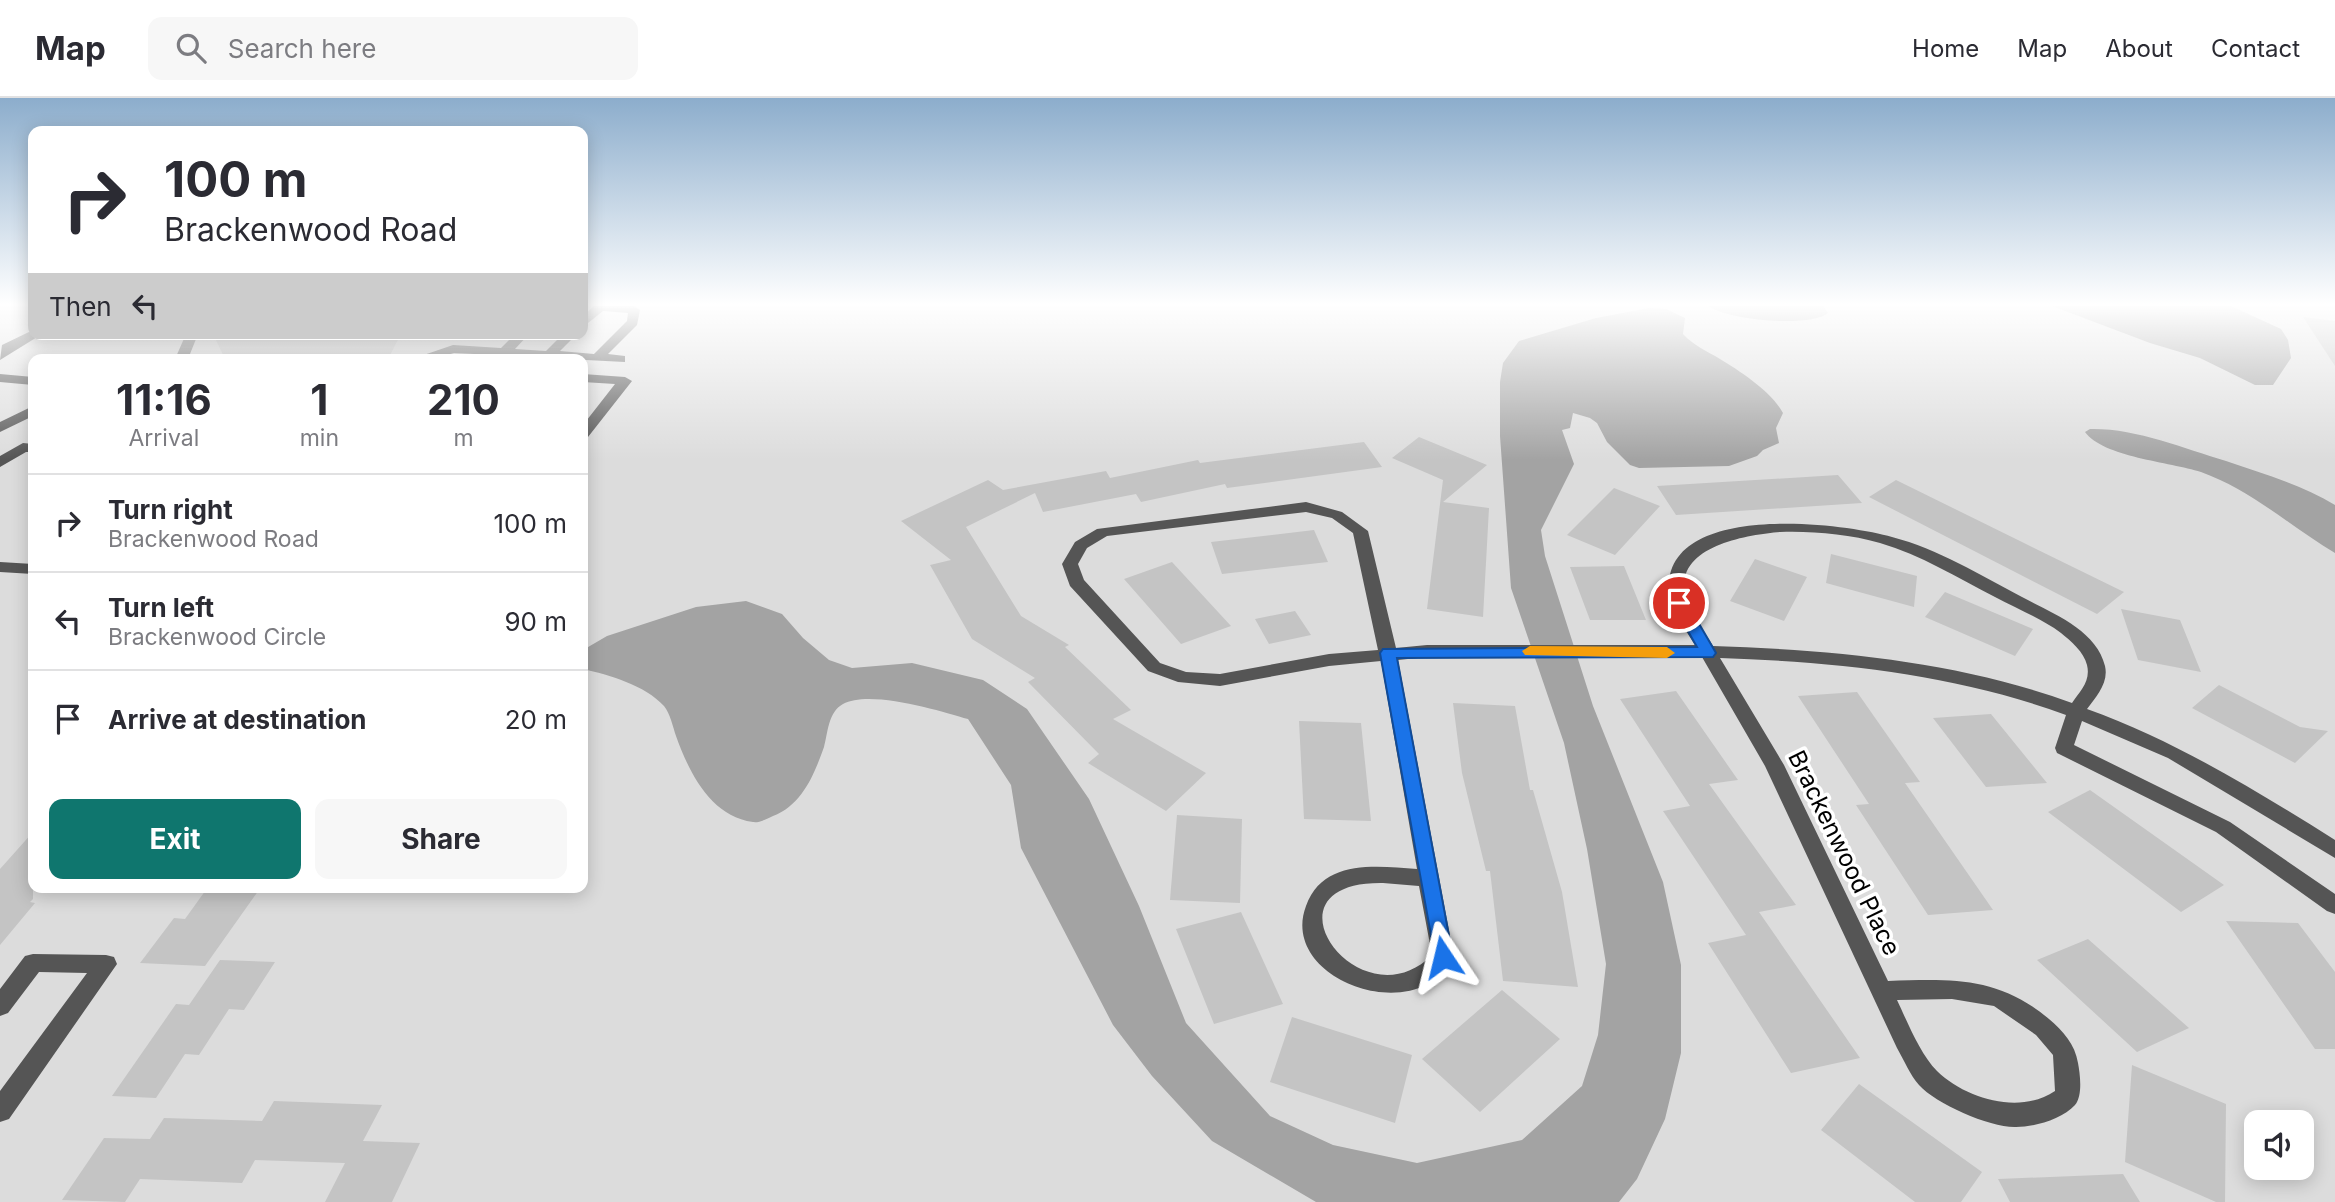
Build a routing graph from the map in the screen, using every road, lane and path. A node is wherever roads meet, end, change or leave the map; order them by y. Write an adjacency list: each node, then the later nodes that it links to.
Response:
1 (588, 358): 2 (street)
2 (597, 358): 3 (street)
3 (620, 359)
4 (0, 378): 6 (street)
5 (588, 378): 11 (street)
6 (28, 381)
7 (0, 415): 8 (street)
8 (28, 415)
9 (28, 415): 10 (street)
10 (0, 428)
11 (588, 428)
12 (28, 448): 13 (street)
13 (0, 463)
14 (0, 566): 15 (street)
15 (28, 569)
16 (1388, 653): 16 (street); 17 (street); 20 (street)
17 (1708, 653): 18 (street); 18 (street, Brackenwood Place); 22 (street, Brackenwood Place)
18 (2077, 711): 19 (street); 21 (street)
19 (2335, 850)
20 (1429, 878): 20 (street)
21 (2335, 905)
22 (1881, 991): 22 (street, Brackenwood Place)
23 (0, 1006): 24 (street)
24 (0, 1111)

